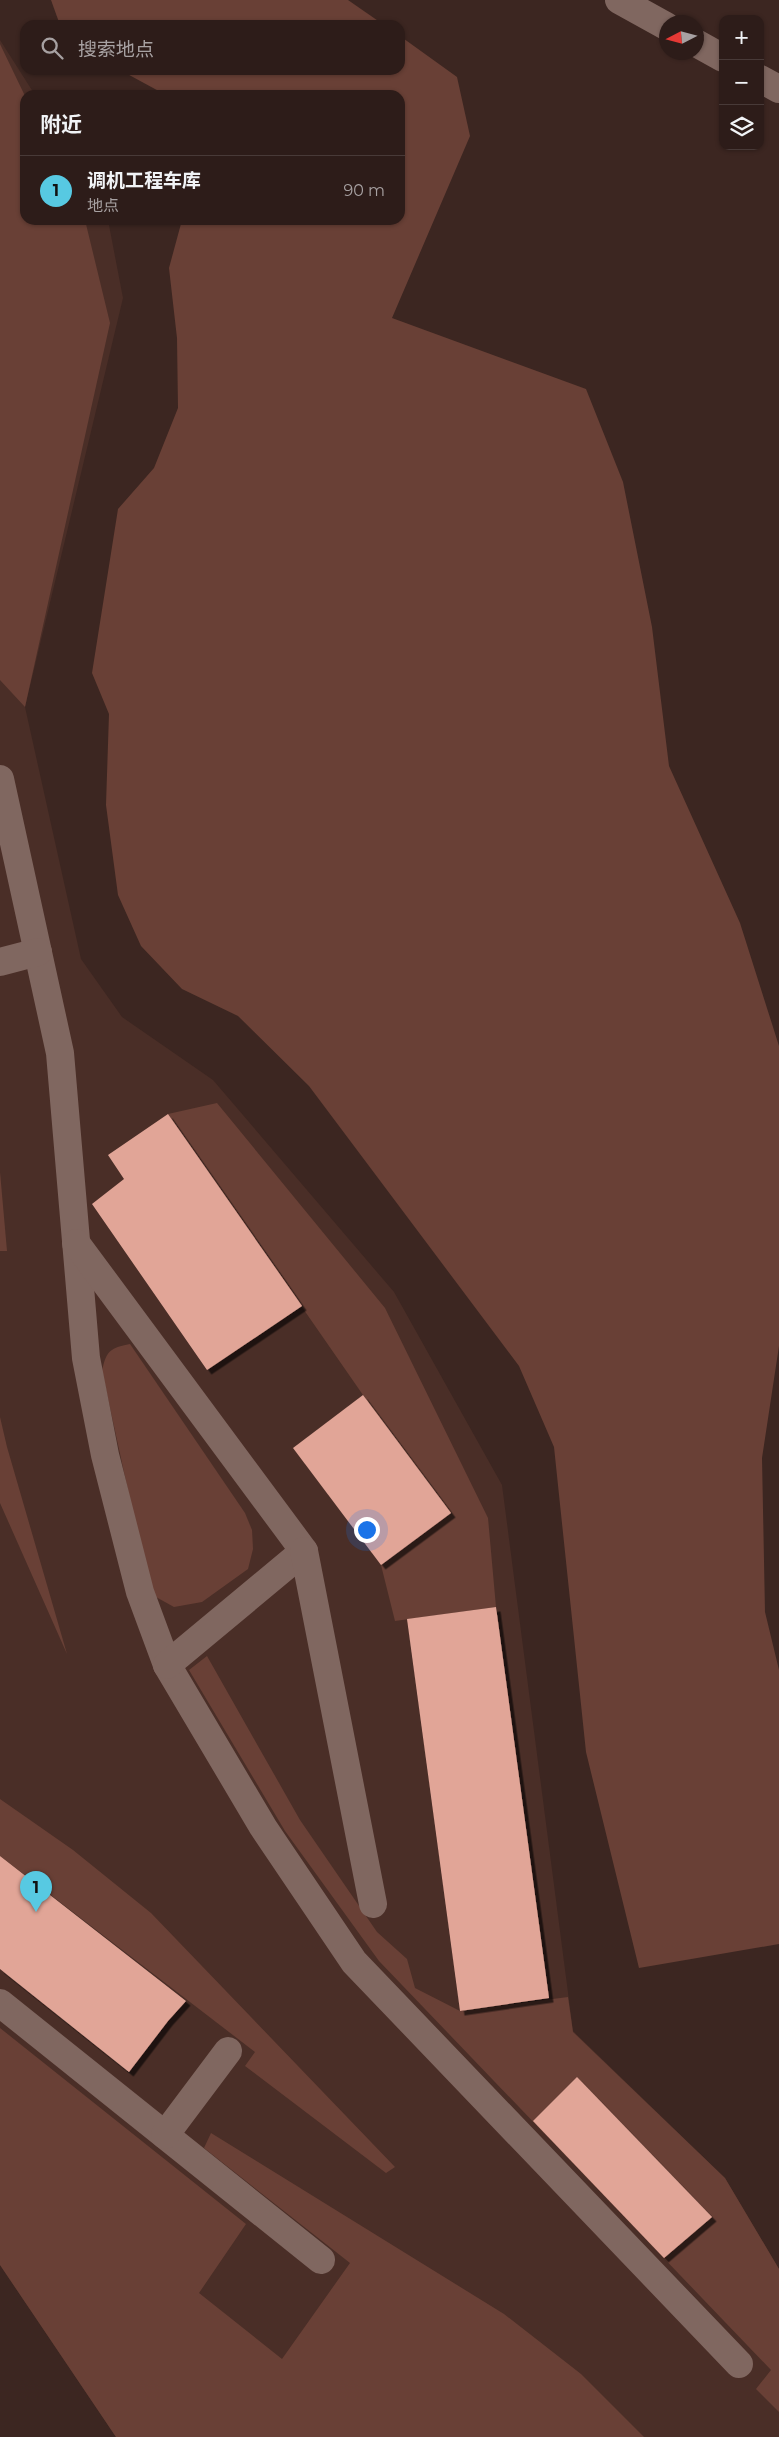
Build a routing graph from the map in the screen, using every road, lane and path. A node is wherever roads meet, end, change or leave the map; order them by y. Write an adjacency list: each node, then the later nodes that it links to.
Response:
1 (619, 0): 2 (street)
2 (659, 22)
3 (704, 47): 4 (street)
4 (719, 56)
5 (764, 81): 6 (street)
6 (779, 89)
7 (0, 779): 8 (street)
8 (38, 952): 9 (street); 10 (street)
9 (0, 962)
10 (76, 1243): 11 (street); 12 (street)
11 (304, 1551): 12 (street); 13 (street)
12 (167, 1665): 18 (street)
13 (373, 1904)
14 (0, 2004): 16 (street)
15 (228, 2051): 16 (street)
16 (165, 2135): 17 (street)
17 (322, 2260)
18 (739, 2364)

